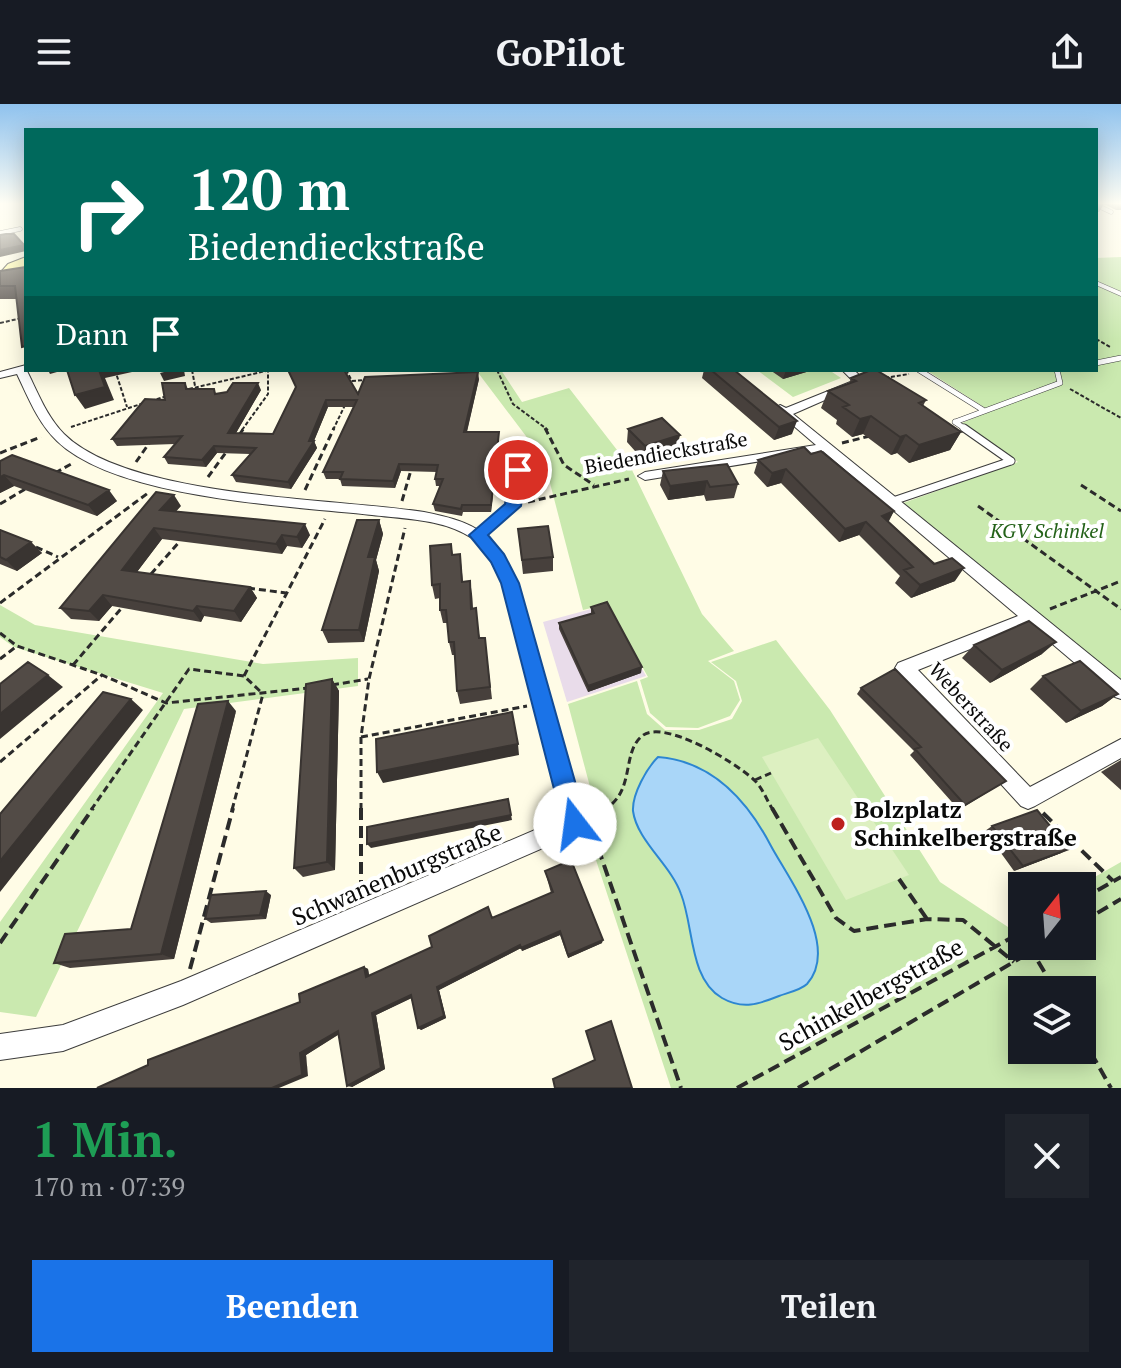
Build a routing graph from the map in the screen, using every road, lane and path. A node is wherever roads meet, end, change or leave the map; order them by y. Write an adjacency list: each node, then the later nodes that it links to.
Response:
1 (24, 262): 3 (street)
2 (24, 274): 3 (street)
3 (1, 278)
4 (1098, 284): 5 (lane)
5 (1121, 294)
6 (24, 317): 7 (path)
7 (0, 323)
8 (1098, 340): 9 (path)
9 (1121, 356): 10 (lane)
10 (1098, 362)
11 (23, 368): 23 (street)
12 (25, 372): 37 (street)
13 (116, 372): 33 (path)
14 (192, 372): 28 (path)
15 (265, 372): 28 (path)
16 (269, 372): 52 (path)
17 (347, 372): 25 (path)
18 (498, 372): 49 (path)
19 (850, 372): 26 (street)
20 (913, 372): 26 (path)
21 (922, 372): 34 (lane)
22 (1057, 372): 27 (lane)
23 (0, 375)
24 (366, 380): 25 (path)
25 (352, 381): 54 (path)
26 (860, 382): 35 (street)
27 (1060, 383): 34 (lane); 36 (path)
28 (196, 388): 29 (path); 31 (path)
29 (185, 391)
30 (173, 394): 33 (path)
31 (189, 394)
32 (763, 396): 35 (street)
33 (127, 407): 37 (path)
34 (983, 410): 53 (lane)
35 (784, 413): 40 (street)
36 (1121, 418)
37 (55, 432): 41 (path); 42 (street)
38 (881, 433): 40 (path)
39 (154, 435): 45 (path)
40 (827, 447): 46 (street, Biedendieckstraße); 53 (street)
41 (0, 453)
42 (87, 456): 45 (street); 47 (path)
43 (412, 466): 60 (path)
44 (518, 470): 57 (lane)
45 (129, 472): 48 (street)
46 (645, 476): 49 (path, Biedendieckstraße)
47 (45, 479)
48 (163, 482): 52 (street); 64 (path)
49 (594, 485): 57 (path, Biedendieckstraße)
50 (1081, 485): 59 (path)
51 (31, 486): 55 (path)
52 (199, 490): 54 (street)
53 (893, 501): 73 (street)
54 (299, 502): 56 (street)
55 (0, 504)
56 (333, 506): 60 (street); 69 (path)
57 (513, 506): 61 (lane)
58 (978, 506): 68 (path)
59 (1121, 511)
60 (408, 514): 61 (street); 80 (path)
61 (478, 535): 86 (street)
62 (184, 536): 65 (path)
63 (27, 543): 64 (path)
64 (60, 558): 71 (path)
65 (162, 579)
66 (1121, 581): 68 (path)
67 (244, 588): 69 (path)
68 (1096, 591): 72 (path); 73 (path)
69 (286, 593): 79 (path)
70 (129, 600): 77 (path)
71 (0, 603)
72 (1121, 609)
73 (1032, 617): 83 (street); 92 (street, Weberstraße)
74 (0, 633): 75 (path)
75 (17, 646): 76 (path); 77 (path)
76 (0, 659)
77 (73, 665): 78 (path)
78 (102, 675): 85 (path); 89 (path)
79 (244, 676): 84 (path); 85 (path)
80 (369, 679): 81 (path); 87 (path)
81 (329, 685)
82 (316, 687): 84 (path)
83 (1121, 691)
84 (263, 694): 85 (path); 107 (path)
85 (166, 703): 103 (path)
86 (543, 703): 87 (path); 93 (street)
87 (361, 737): 100 (path)
88 (1121, 748): 92 (street)
89 (0, 762)
90 (771, 773): 91 (path)
91 (755, 780): 93 (path); 101 (path)
92 (1028, 799): 96 (path)
93 (575, 824): 100 (street, Schwanenburgstraße); 110 (path)
94 (1121, 877): 96 (path)
95 (899, 879): 101 (path)
96 (1113, 881): 97 (path)
97 (1096, 891)
98 (1121, 899): 99 (path)
99 (1096, 914)
100 (362, 917): 107 (street, Schwanenburgstraße)
101 (927, 919): 104 (path)
102 (1008, 941): 104 (path, Schinkelbergstraße)
103 (0, 943)
104 (996, 947): 106 (path); 111 (path, Schinkelbergstraße)
105 (1016, 960): 106 (path, Schinkelbergstraße)
106 (1014, 962): 112 (path, Schinkelbergstraße)
107 (183, 993): 108 (street, Schwanenburgstraße)
108 (0, 1047)
109 (1096, 1062): 113 (path)
110 (681, 1088)
111 (737, 1088)
112 (798, 1088)
113 (1111, 1088)

